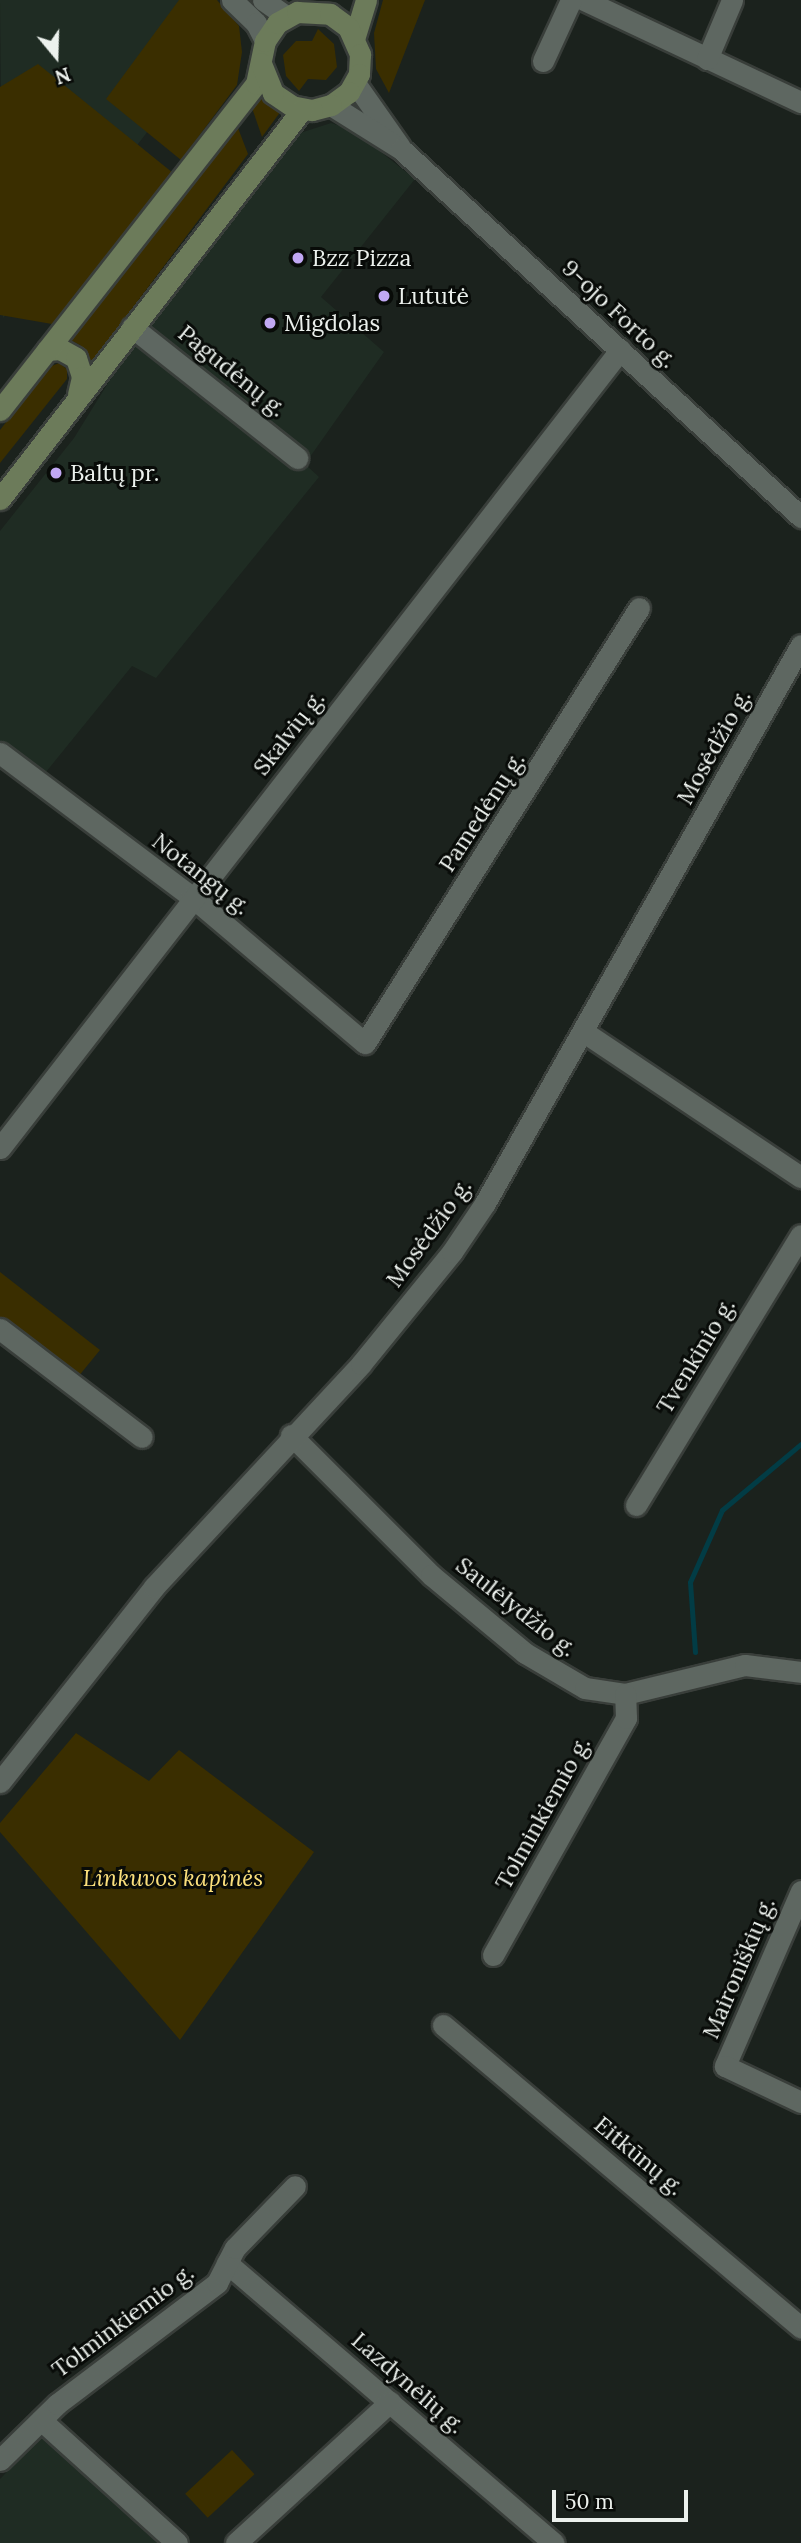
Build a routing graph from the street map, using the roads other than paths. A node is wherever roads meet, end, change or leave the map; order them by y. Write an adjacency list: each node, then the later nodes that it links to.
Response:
1 (232, 0): 10 (street)
2 (263, 0): 8 (street)
3 (366, 0): 9 (main road)
4 (571, 0): 12 (street)
5 (584, 0): 11 (street)
6 (732, 0): 11 (street)
7 (313, 5): 8 (main road); 9 (main road)
8 (287, 17): 10 (main road)
9 (355, 36): 14 (main road)
10 (265, 41): 13 (main road)
11 (707, 58): 15 (street)
12 (543, 61)
13 (261, 63): 17 (main road); 20 (main road)
14 (355, 83): 16 (main road); 18 (street, 9-ojo Forto g.)
15 (801, 102)
16 (331, 106): 17 (main road); 18 (street, 9-ojo Forto g.)
17 (302, 109): 19 (main road)
18 (401, 149): 21 (street, 9-ojo Forto g.)
19 (132, 327): 22 (main road); 24 (street, Pagudėnų g.)
20 (47, 350): 22 (main road); 23 (main road)
21 (620, 350): 26 (street, 9-ojo Forto g.); 30 (street, Skalvių g.)
22 (78, 395): 25 (main road)
23 (0, 410)
24 (297, 458)
25 (0, 499)
26 (801, 517)
27 (639, 608): 32 (street, Pamedėnų g.)
28 (801, 645): 31 (street, Mosėdžio g.)
29 (0, 753): 30 (street, Notangų g.)
30 (192, 897): 32 (street, Notangų g.); 33 (street, Skalvių g.)
31 (584, 1032): 34 (street); 37 (street, Mosėdžio g.)
32 (365, 1043)
33 (0, 1148)
34 (801, 1177)
35 (801, 1235): 39 (street, Tvenkinio g.)
36 (0, 1329): 38 (street)
37 (291, 1435): 41 (street, Saulėlydžio g.); 42 (street, Mosėdžio g.)
38 (142, 1437)
39 (636, 1504)
40 (801, 1672): 41 (street, Saulėlydžio g.)
41 (625, 1694): 44 (street, Tolminkiemio g.)
42 (0, 1782)
43 (801, 1891): 46 (street, Maironiškių g.)
44 (493, 1955)
45 (443, 2025): 49 (street, Eitkūnų g.)
46 (801, 2102)
47 (295, 2186): 48 (street, Tolminkiemio g.)
48 (227, 2263): 50 (street, Lazdynėlių g.); 51 (street, Tolminkiemio g.)
49 (801, 2328)
50 (390, 2402): 54 (street); 55 (street, Lazdynėlių g.)
51 (41, 2420): 52 (street, Tolminkiemio g.); 53 (street)
52 (0, 2460)
53 (177, 2543)
54 (236, 2543)
55 (554, 2543)

